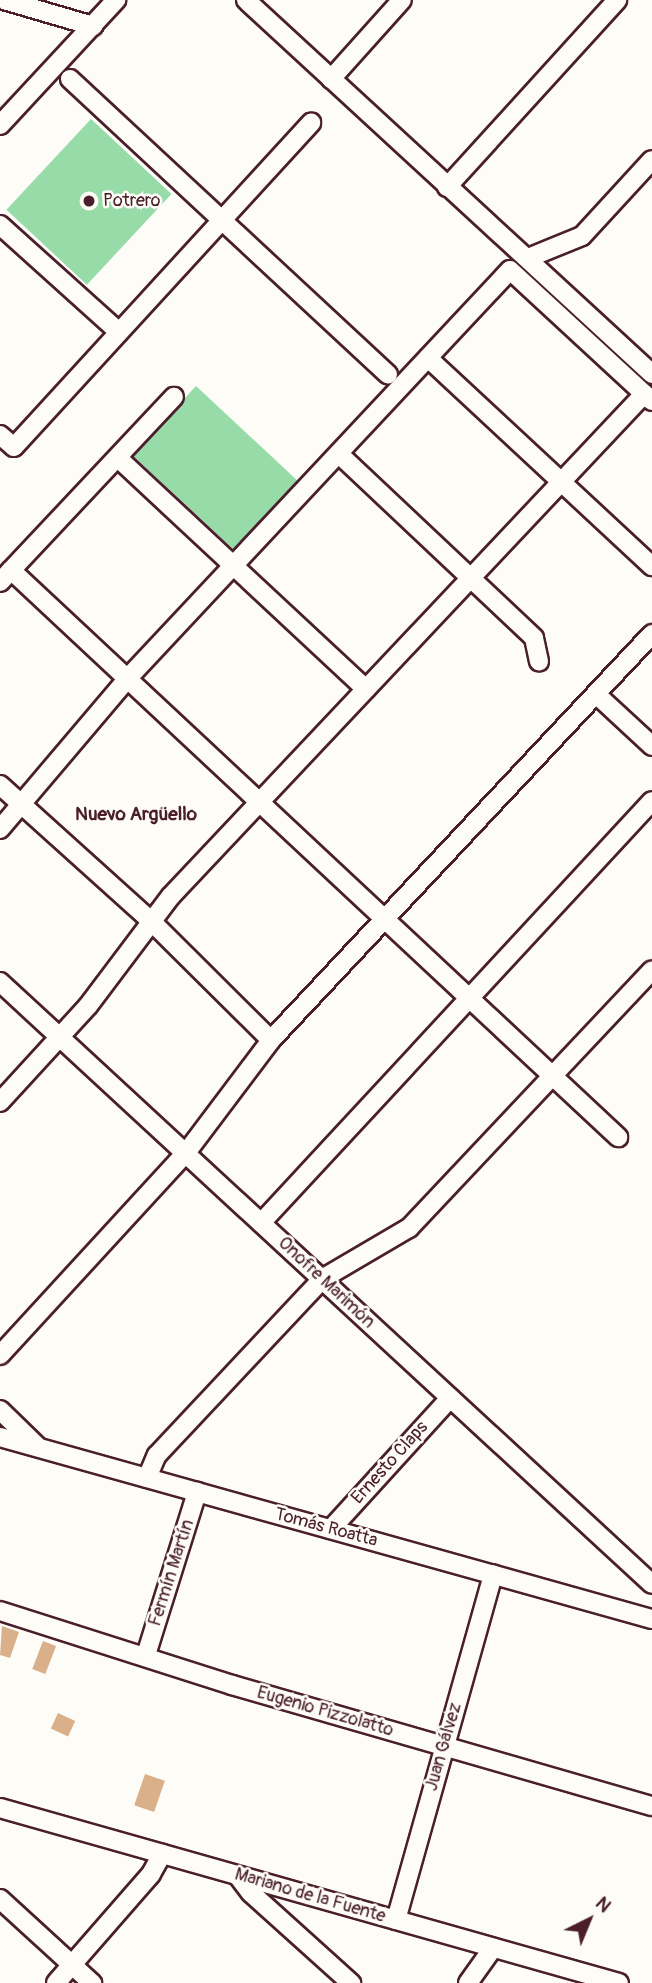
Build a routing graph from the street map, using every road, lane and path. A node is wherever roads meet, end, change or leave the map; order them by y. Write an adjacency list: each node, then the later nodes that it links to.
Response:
1 (4, 0): 6 (street)
2 (116, 0): 6 (street)
3 (246, 0): 8 (street)
4 (402, 0): 8 (street)
5 (617, 0): 12 (street)
6 (93, 26): 10 (street)
7 (71, 79): 13 (street)
8 (331, 79): 12 (street)
9 (311, 123): 13 (street)
10 (0, 125)
11 (652, 160): 15 (street)
12 (447, 187): 15 (street)
13 (222, 220): 16 (street); 18 (street)
14 (0, 225): 16 (street)
15 (528, 258): 19 (street)
16 (119, 332): 22 (street)
17 (428, 358): 21 (street); 23 (street); 25 (street)
18 (388, 374)
19 (652, 374)
20 (174, 397): 24 (street)
21 (648, 398): 25 (street)
22 (0, 435)
23 (339, 454): 26 (street); 29 (street)
24 (118, 458): 26 (street); 28 (street)
25 (563, 481): 27 (street); 29 (street)
26 (234, 566): 32 (street); 33 (street)
27 (652, 566)
28 (6, 576): 32 (street)
29 (471, 576): 31 (street); 33 (street)
30 (652, 634): 34 (street)
31 (539, 661)
32 (127, 679): 38 (street); 39 (street)
33 (366, 689): 38 (street)
34 (597, 695): 35 (street); 41 (street)
35 (652, 746)
36 (0, 785): 39 (street)
37 (652, 801): 45 (street)
38 (260, 803): 41 (street); 42 (street)
39 (21, 804): 40 (street); 42 (street)
40 (0, 829)
41 (384, 918): 45 (street); 47 (street)
42 (151, 921): 46 (street); 47 (street)
43 (652, 970): 48 (street)
44 (0, 982): 46 (street, Onofre Marimón)
45 (470, 999): 48 (street); 52 (street)
46 (60, 1037): 49 (street); 51 (street, Onofre Marimón)
47 (271, 1040): 51 (street)
48 (552, 1076): 50 (street); 53 (street)
49 (0, 1102)
50 (618, 1137)
51 (186, 1153): 52 (street, Onofre Marimón); 54 (street)
52 (261, 1223): 53 (street, Onofre Marimón)
53 (322, 1279): 55 (street, Onofre Marimón); 59 (street)
54 (0, 1355)
55 (450, 1398): 61 (street, Ernesto Claps); 63 (street, Onofre Marimón)
56 (0, 1410): 58 (street)
57 (0, 1437): 58 (street, Tomás Roatta)
58 (40, 1448): 59 (street, Tomás Roatta)
59 (147, 1478): 60 (street, Tomás Roatta)
60 (197, 1492): 61 (street, Tomás Roatta); 66 (street, Fermín Martín)
61 (331, 1529): 62 (street, Tomás Roatta)
62 (493, 1574): 65 (street, Tomás Roatta); 67 (street, Juan Gálvez)
63 (652, 1584)
64 (0, 1611): 66 (street, Eugenio Pizzolatto)
65 (652, 1619)
66 (146, 1654): 67 (street, Eugenio Pizzolatto)
67 (444, 1747): 68 (street, Eugenio Pizzolatto); 73 (street, Juan Gálvez)
68 (652, 1806)
69 (0, 1808): 70 (street, Mariano de la Fuente)
70 (162, 1854): 71 (street, Mariano de la Fuente); 75 (street)
71 (238, 1876): 73 (street, Mariano de la Fuente); 78 (street)
72 (0, 1899): 75 (street)
73 (396, 1920): 74 (street, Mariano de la Fuente)
74 (493, 1948): 79 (street); 80 (street, Mariano de la Fuente)
75 (72, 1965): 76 (street); 77 (street)
76 (56, 1983)
77 (92, 1983)
78 (351, 1983)
79 (468, 1983)
80 (619, 1983)

